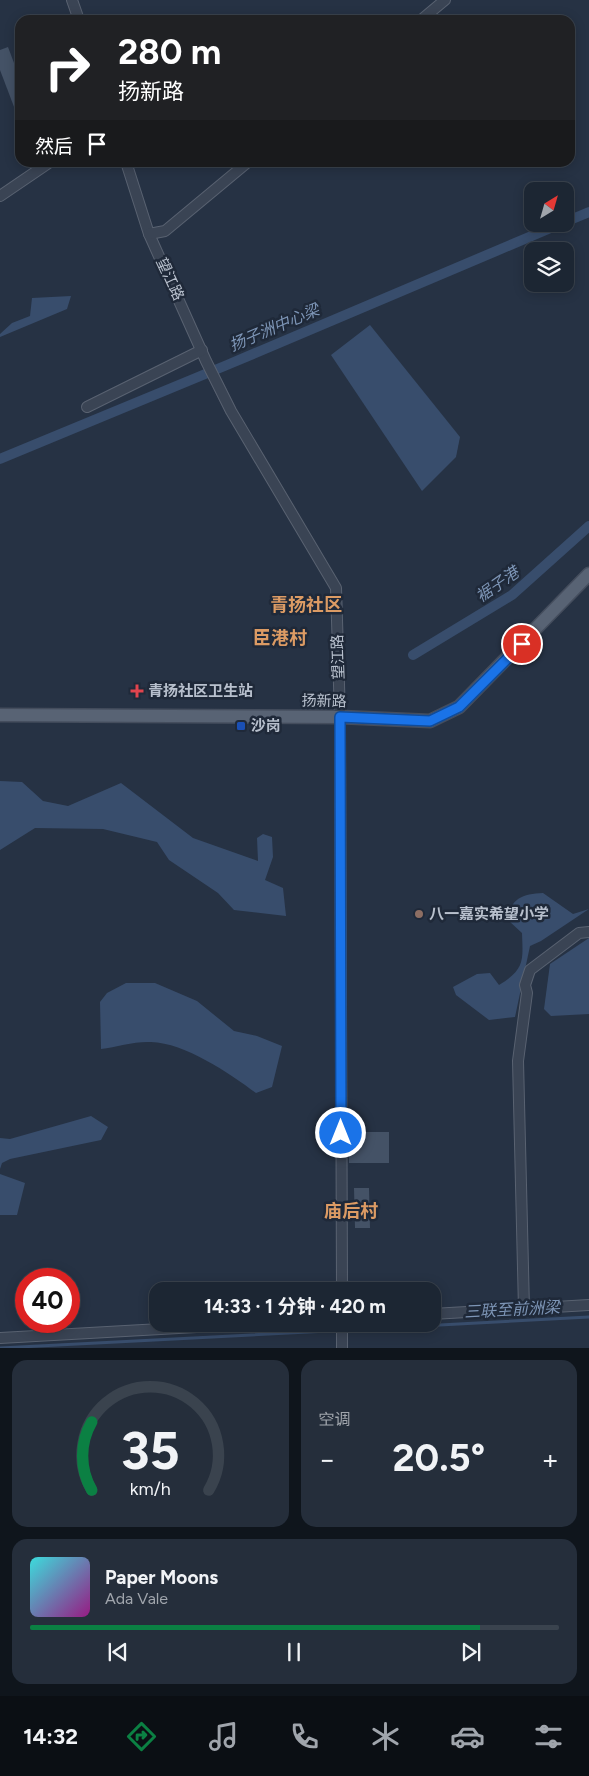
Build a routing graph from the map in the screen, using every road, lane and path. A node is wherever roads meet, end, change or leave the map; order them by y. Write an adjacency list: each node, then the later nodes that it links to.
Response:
1 (72, 0): 3 (street)
2 (445, 0): 4 (street)
3 (77, 15)
4 (428, 15)
5 (43, 167): 8 (street)
6 (128, 167): 9 (street, 望江路)
7 (242, 167): 9 (street)
8 (0, 196)
9 (149, 234): 10 (street, 望江路)
10 (202, 350): 11 (street); 14 (street, 望江路)
11 (87, 407)
12 (589, 574): 14 (main road, 扬新路)
13 (0, 715): 14 (main road, 扬新路)
14 (340, 717): 16 (street, 望江路)
15 (589, 932): 18 (street)
16 (342, 1282)
17 (589, 1305): 18 (street)
18 (524, 1309): 19 (street)
19 (441, 1314)
20 (149, 1330): 22 (street)
21 (342, 1332): 23 (street)
22 (0, 1338)
23 (342, 1348)

